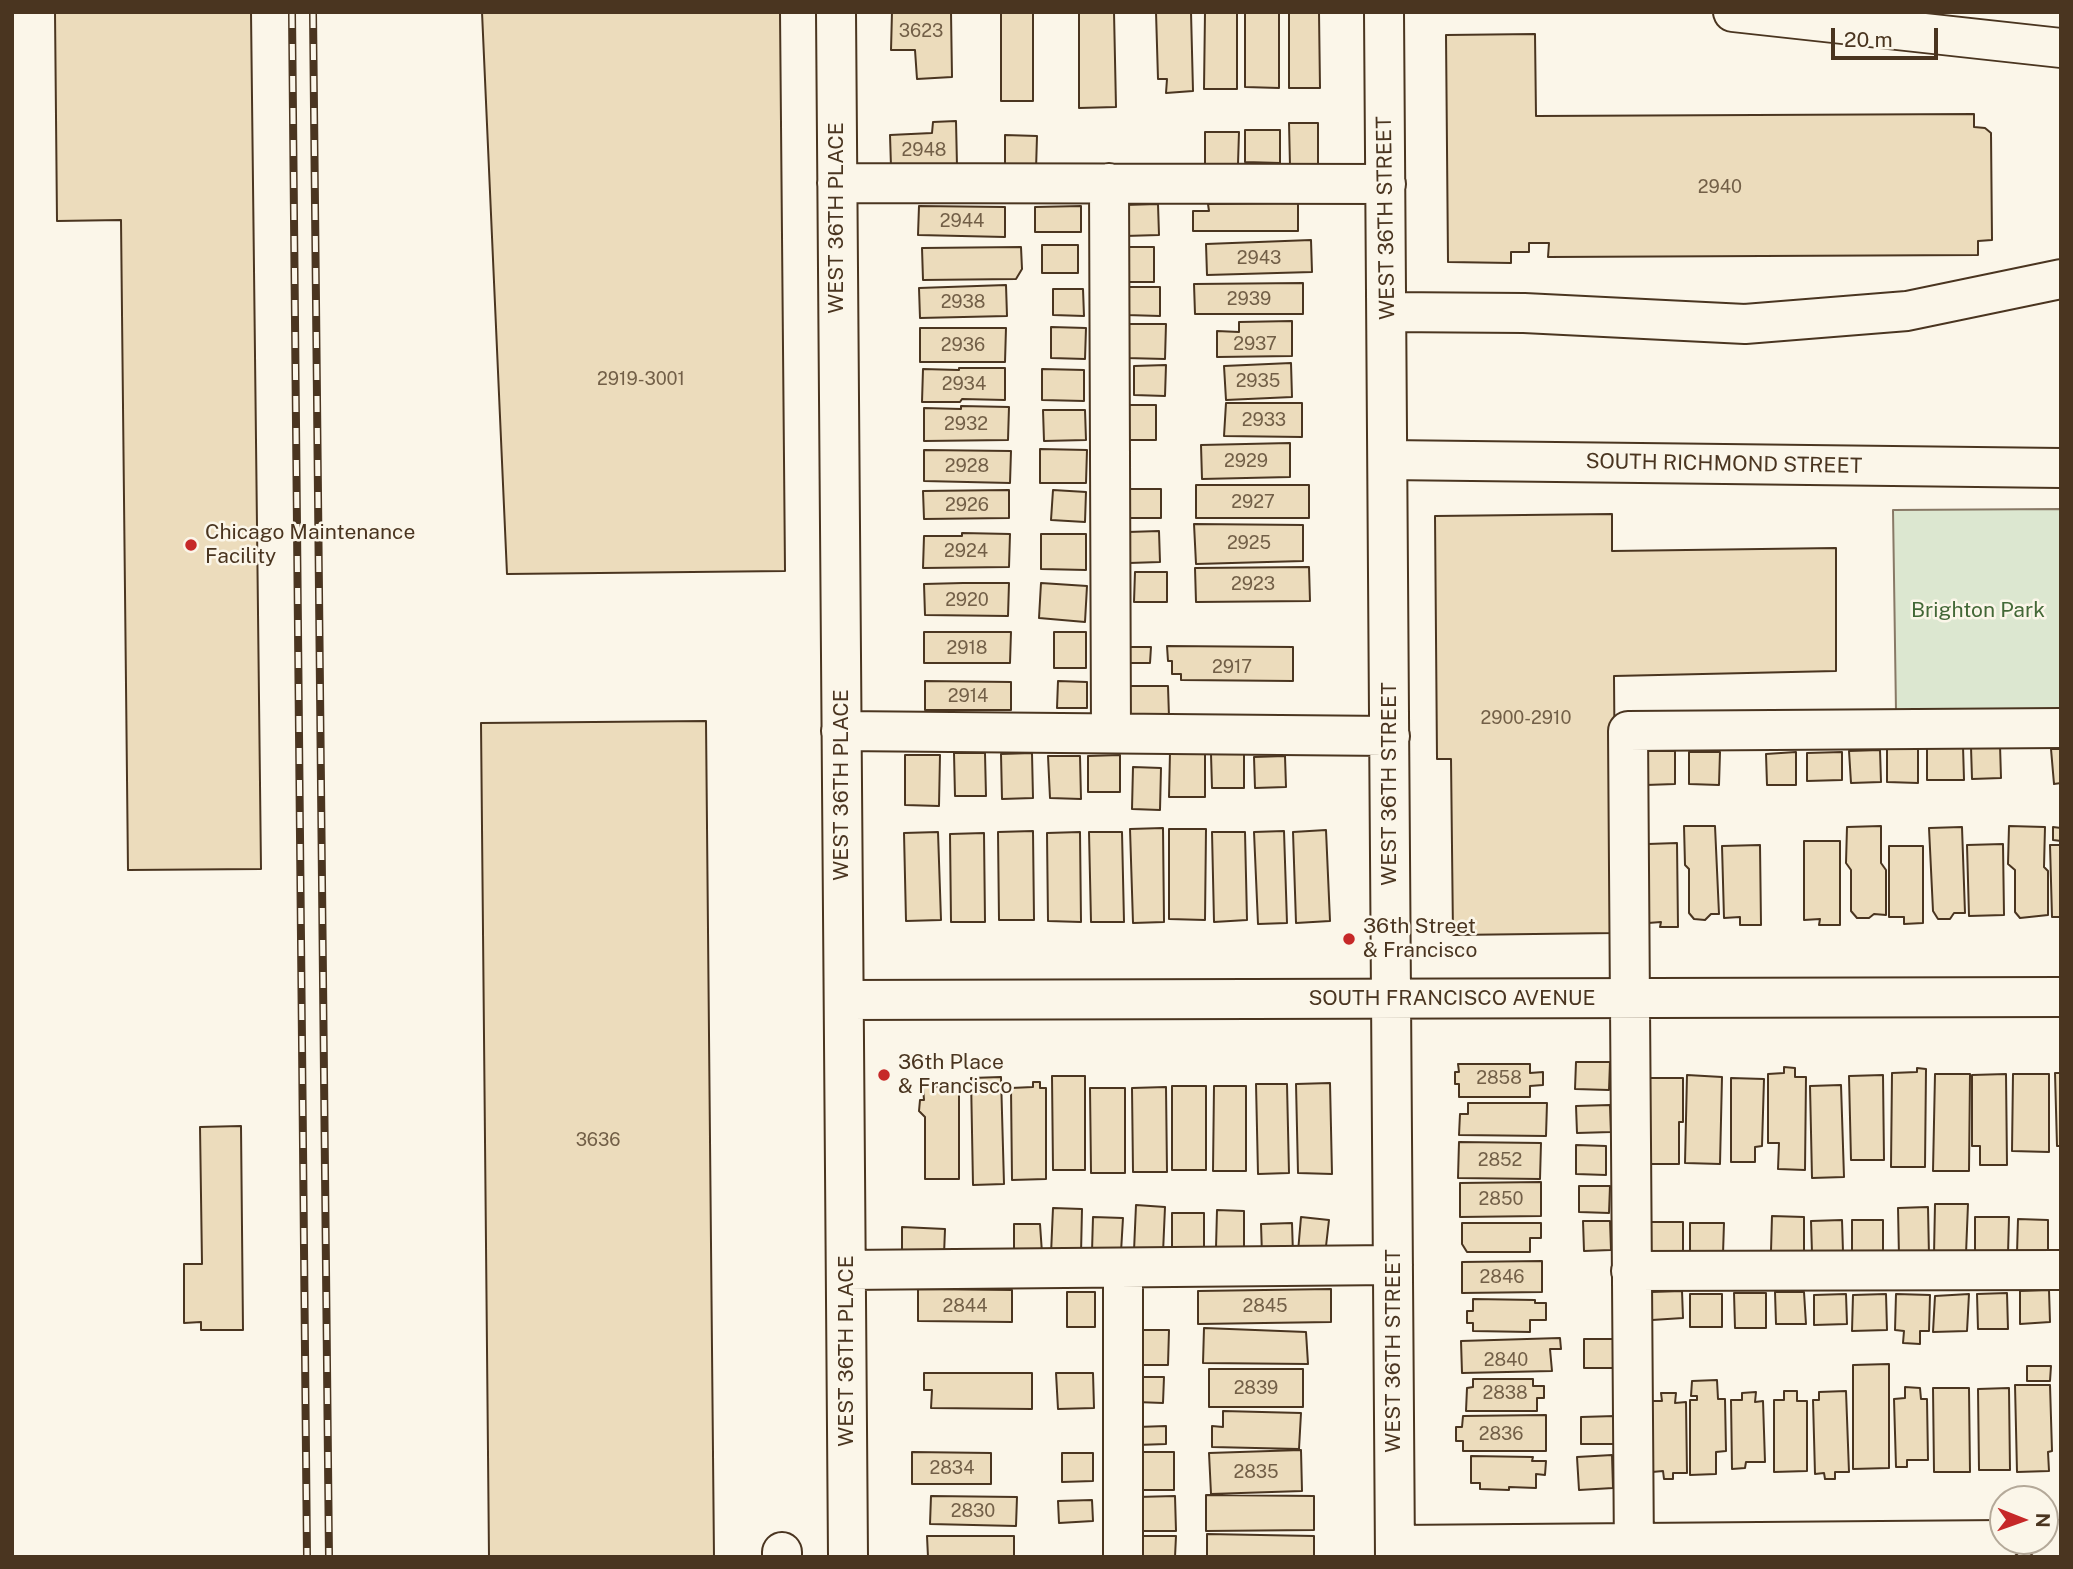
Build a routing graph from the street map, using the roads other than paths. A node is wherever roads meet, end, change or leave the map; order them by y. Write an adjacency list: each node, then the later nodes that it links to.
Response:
1 (835, 12): 5 (street, WEST 36TH PLACE)
2 (1384, 12): 7 (street, WEST 36TH STREET)
3 (1733, 12): 4 (street)
4 (2061, 48)
5 (837, 183): 6 (street); 13 (street, WEST 36TH PLACE)
6 (1109, 183): 7 (street); 14 (street)
7 (1386, 184): 9 (street, WEST 36TH STREET)
8 (2061, 279): 9 (street)
9 (1387, 312): 10 (street, WEST 36TH STREET)
10 (1388, 460): 11 (street, SOUTH RICHMOND STREET); 15 (street, WEST 36TH STREET)
11 (2061, 468)
12 (2061, 728): 18 (street)
13 (841, 731): 14 (street); 19 (street, WEST 36TH PLACE)
14 (1111, 733): 15 (street)
15 (1390, 736): 17 (street, WEST 36TH STREET)
16 (2061, 997): 18 (street, SOUTH FRANCISCO AVENUE)
17 (1392, 998): 18 (street, SOUTH FRANCISCO AVENUE); 19 (street, SOUTH FRANCISCO AVENUE); 20 (street, WEST 36TH STREET)
18 (1629, 998): 24 (street)
19 (844, 999): 22 (street, WEST 36TH PLACE)
20 (1393, 1265): 21 (street); 27 (street, WEST 36TH STREET)
21 (1123, 1269): 22 (street); 29 (street)
22 (846, 1270): 28 (street, WEST 36TH PLACE)
23 (2061, 1270): 24 (street)
24 (1631, 1271): 26 (street)
25 (1989, 1540): 26 (street)
26 (1634, 1550): 27 (street)
27 (1395, 1551)
28 (848, 1557)
29 (1123, 1557)

